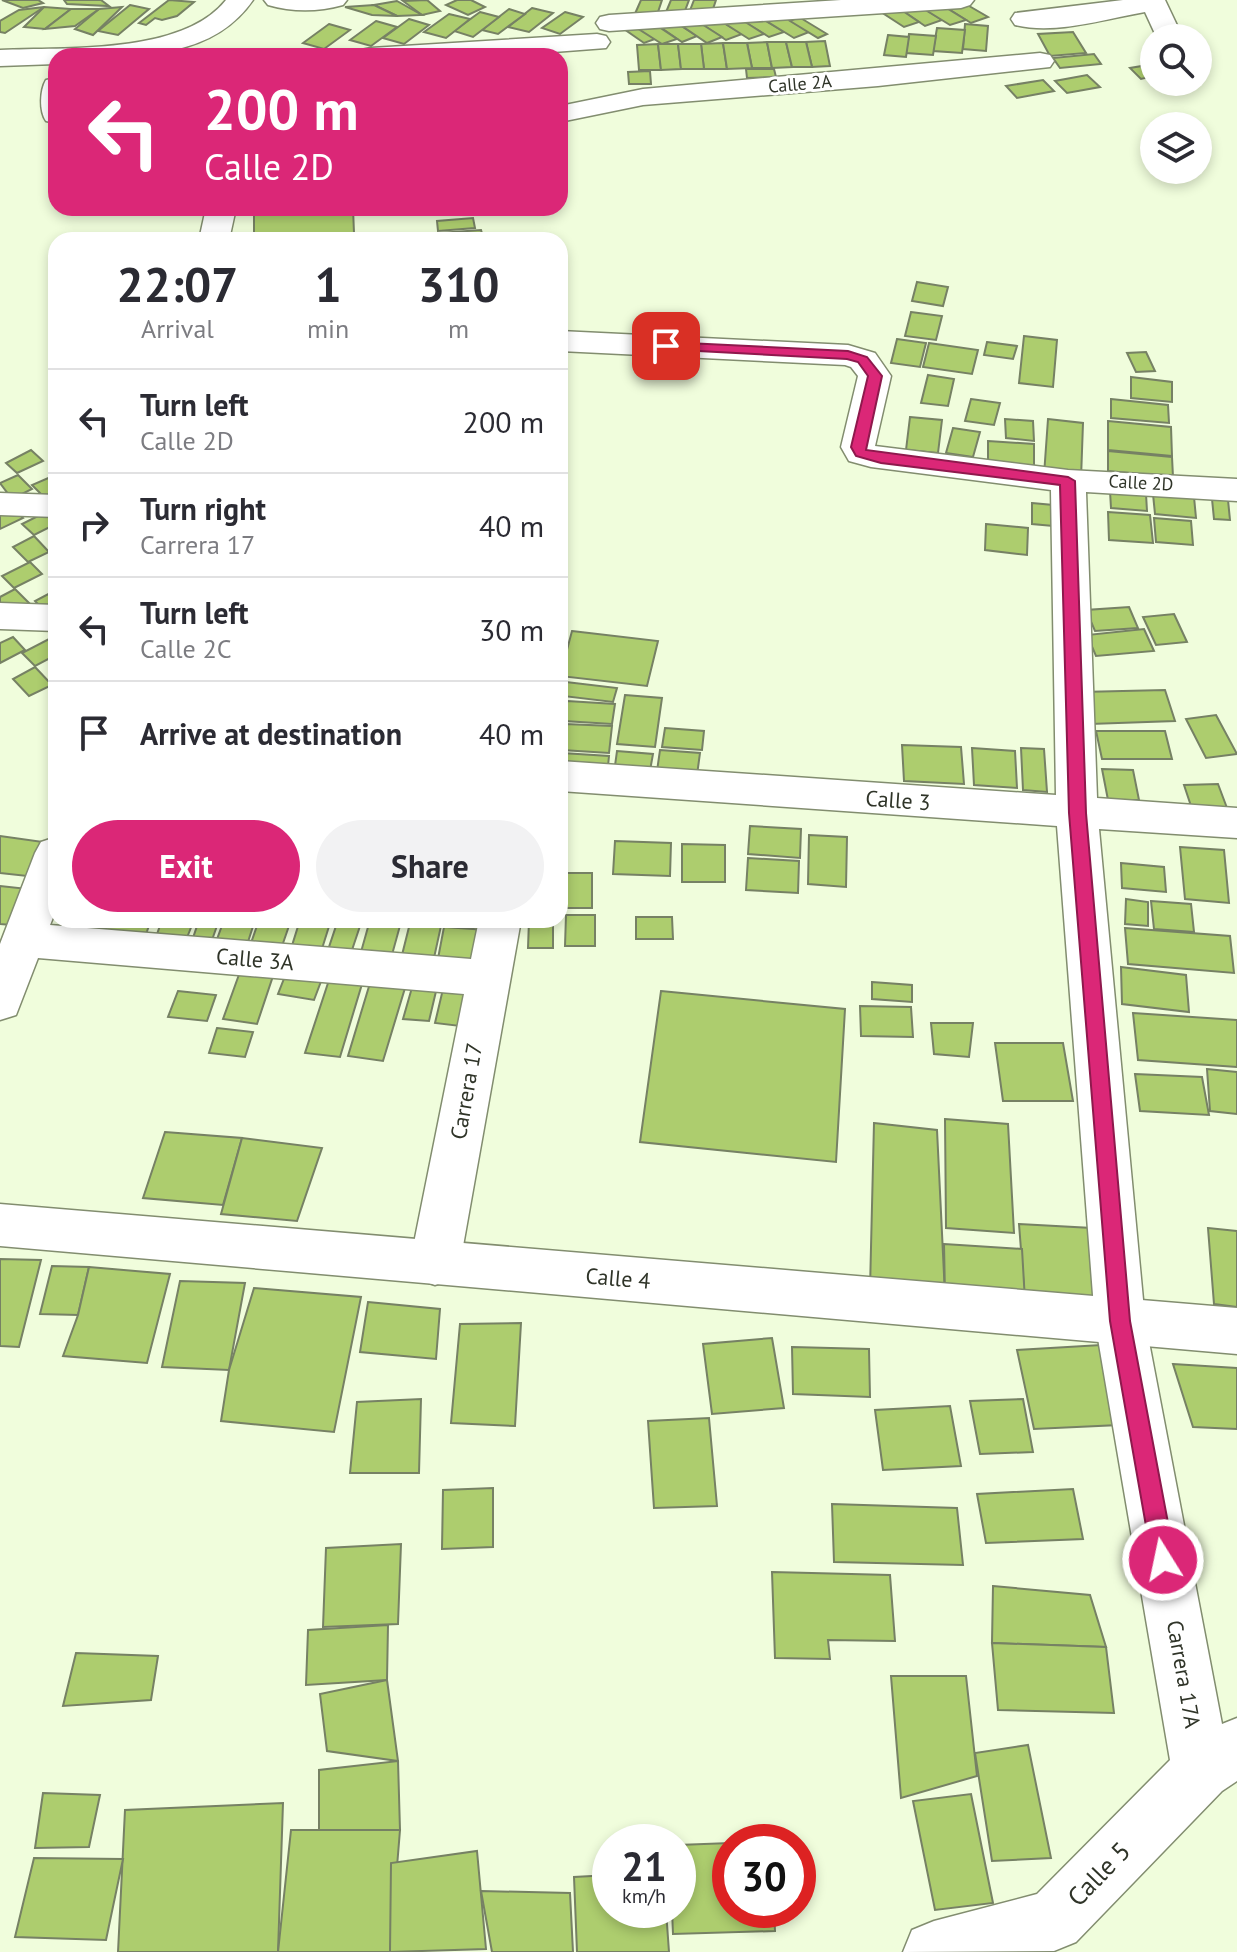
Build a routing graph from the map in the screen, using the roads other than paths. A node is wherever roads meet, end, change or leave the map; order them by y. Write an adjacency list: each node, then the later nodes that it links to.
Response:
1 (240, 0): 10 (street)
2 (277, 0): 3 (street)
3 (334, 0)
4 (961, 0): 6 (street)
5 (1152, 2): 7 (street); 9 (street)
6 (868, 3): 8 (street); 14 (street)
7 (1019, 10): 14 (street, Calle 2A)
8 (605, 22): 11 (street); 15 (street)
9 (1163, 24)
10 (143, 48)
11 (426, 48)
12 (48, 56): 13 (street)
13 (0, 58)
14 (878, 78): 15 (street, Calle 2A)
15 (570, 112)
16 (568, 341): 17 (street, Calle 2D)
17 (1068, 481): 18 (street, Calle 2D); 24 (street, Carrera 17A)
18 (1237, 490)
19 (0, 504): 20 (street)
20 (48, 506)
21 (0, 616): 22 (street)
22 (48, 618)
23 (568, 777): 24 (street, Calle 3)
24 (1077, 813): 25 (street, Calle 3); 33 (street, Carrera 17A)
25 (1237, 823)
26 (48, 875): 28 (street)
27 (498, 928): 29 (street, Carrera 17)
28 (24, 940): 29 (street, Calle 3A); 30 (street)
29 (487, 978): 32 (street, Carrera 17)
30 (0, 1002)
31 (0, 1225): 32 (street, Calle 4)
32 (435, 1263): 33 (street, Calle 4)
33 (1120, 1321): 34 (street, Calle 4); 35 (street, Carrera 17A)
34 (1237, 1331)
35 (1219, 1758): 36 (street, Calle 5)
36 (1063, 1936): 37 (street, Calle 5)
37 (934, 1952)

